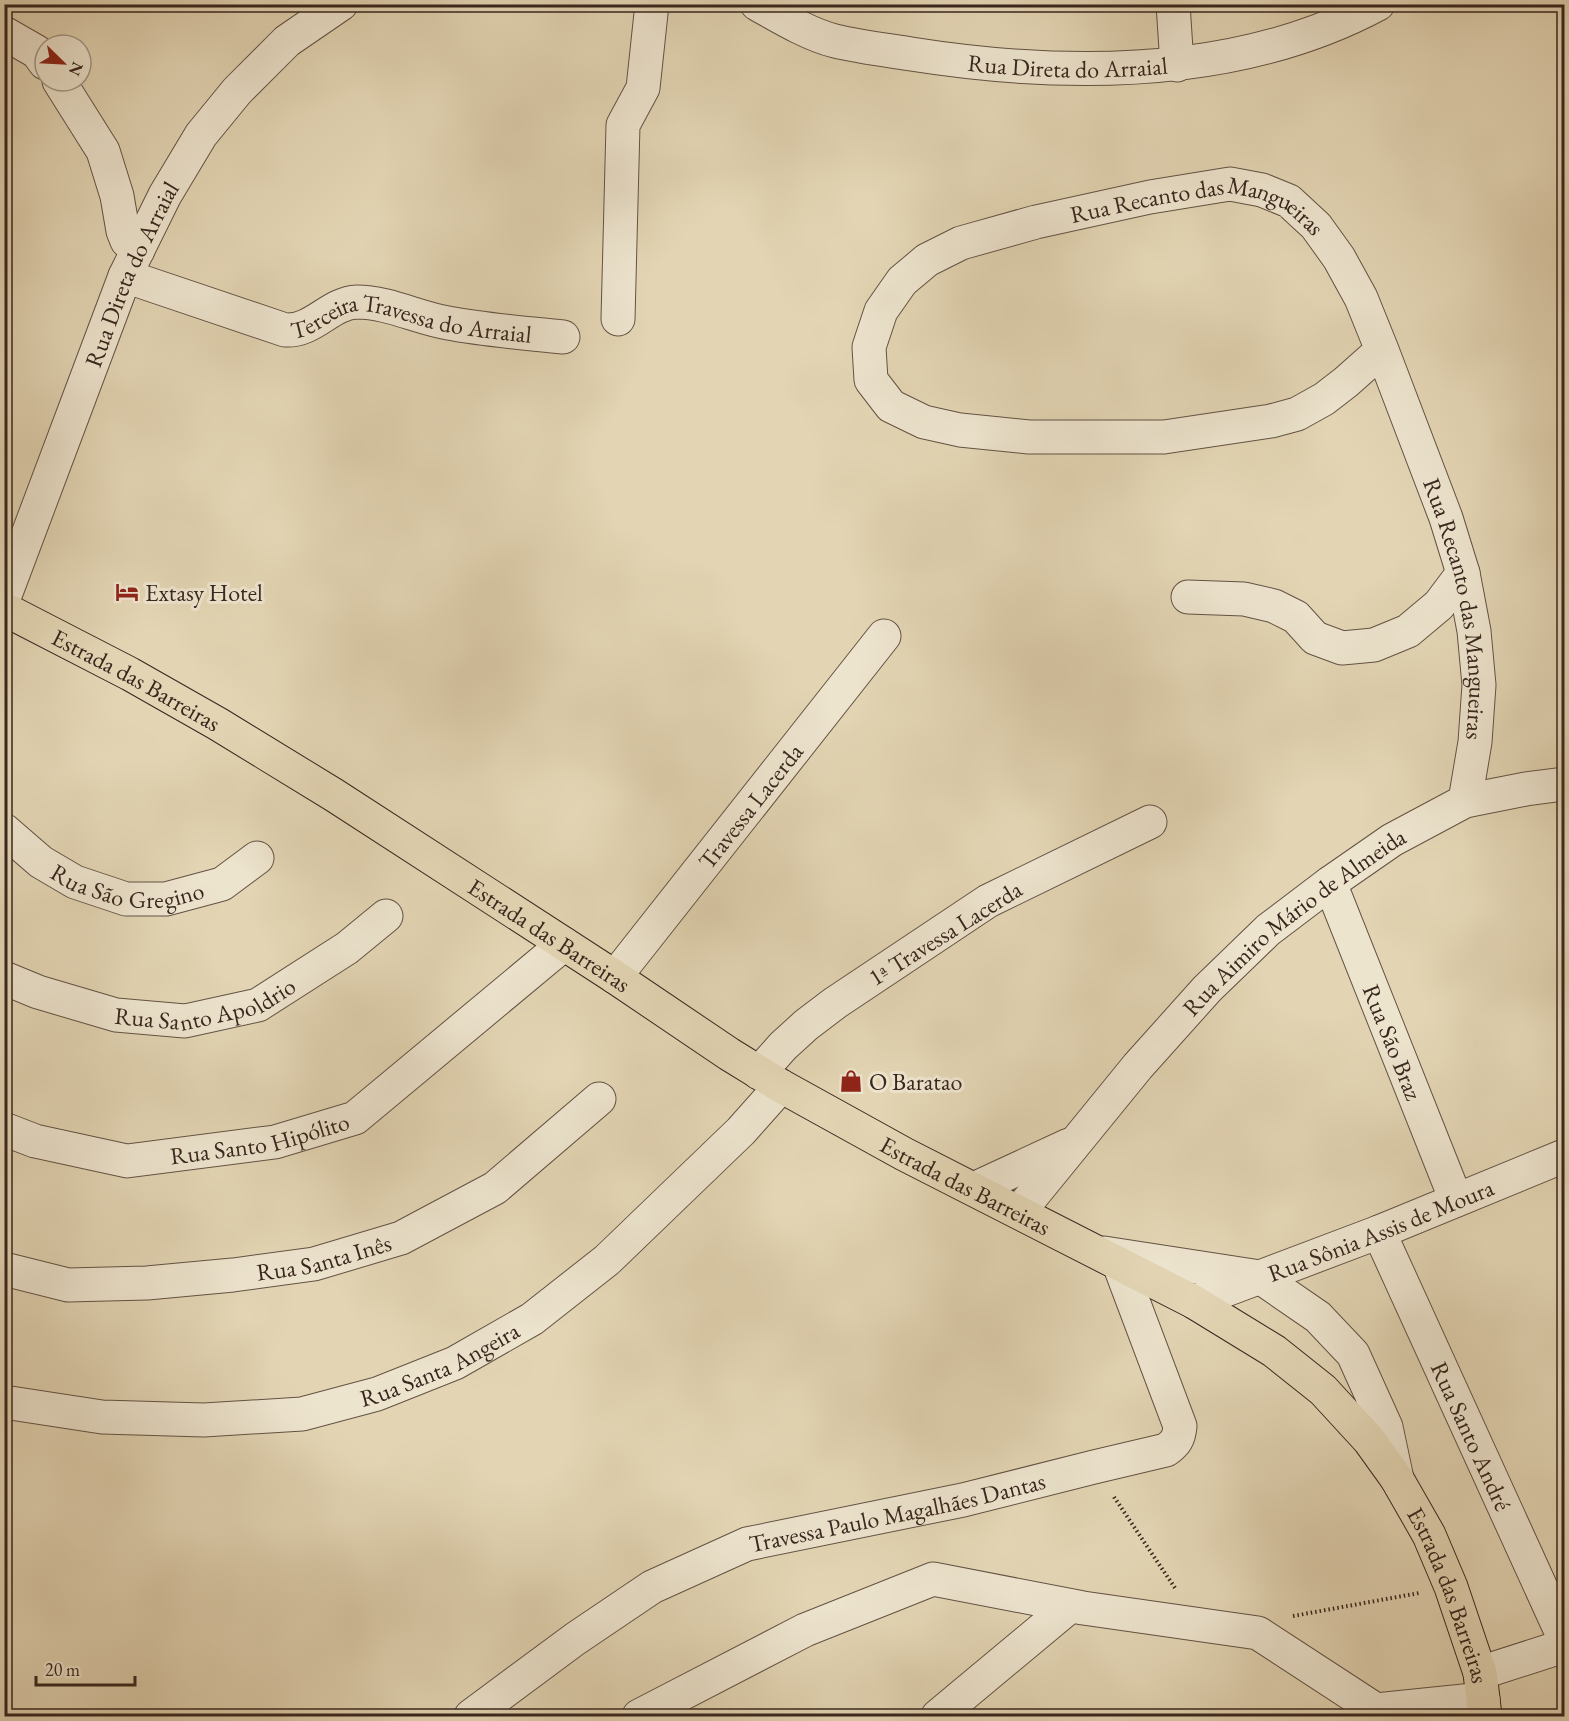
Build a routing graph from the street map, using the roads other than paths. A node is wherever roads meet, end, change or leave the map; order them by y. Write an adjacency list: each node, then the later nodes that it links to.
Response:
1 (341, 4): 10 (street, Rua Direta do Arraial)
2 (652, 4): 11 (street)
3 (757, 4): 8 (street, Rua Direta do Arraial)
4 (1173, 4): 8 (street)
5 (1378, 4): 8 (street, Rua Direta do Arraial)
6 (4, 33): 7 (street)
7 (33, 50)
8 (1177, 65)
9 (67, 93): 10 (street)
10 (132, 263): 12 (street, Terceira Travessa do Arraial); 16 (street, Rua Direta do Arraial)
11 (618, 319)
12 (563, 337)
13 (1382, 350): 13 (street, Rua Recanto das Mangueiras); 14 (street, Rua Recanto das Mangueiras)
14 (1463, 573): 15 (street); 20 (street, Rua Recanto das Mangueiras)
15 (1188, 597)
16 (4, 598)
17 (4, 609): 26 (main road, Estrada das Barreiras)
18 (884, 636): 27 (street, Travessa Lacerda)
19 (1562, 792): 20 (street, Rua Aimiro Mário de Almeida)
20 (1466, 801): 24 (street, Rua Aimiro Mário de Almeida)
21 (1150, 822): 29 (street, 1ª Travessa Lacerda)
22 (4, 830): 23 (street, Rua São Gregino)
23 (257, 858)
24 (1330, 883): 32 (street, Rua Aimiro Mário de Almeida); 35 (street, Rua São Braz)
25 (386, 916): 28 (street, Rua Santo Apoldrio)
26 (564, 944): 27 (main road, Estrada das Barreiras); 31 (street, Rua Santo Hipólito)
27 (615, 977): 29 (main road, Estrada das Barreiras)
28 (4, 978)
29 (770, 1079): 34 (main road, Estrada das Barreiras); 42 (street, Rua Santa Angeira)
30 (599, 1099): 39 (street, Rua Santa Inês)
31 (4, 1129)
32 (1076, 1142): 34 (street, Rua Aimiro Mário de Almeida); 36 (street, Rua Aimiro Mário de Almeida)
33 (1564, 1156): 35 (street, Rua Sônia Assis de Moura)
34 (974, 1189): 36 (main road, Estrada das Barreiras)
35 (1456, 1200): 37 (street, Rua Sônia Assis de Moura)
36 (1019, 1212): 38 (main road, Estrada das Barreiras)
37 (1379, 1232): 40 (street, Rua Sônia Assis de Moura); 45 (street, Rua Santo André)
38 (1109, 1258): 40 (street, Estrada das Barreiras); 41 (main road, Estrada das Barreiras); 48 (street, Travessa Paulo Magalhães Dantas)
39 (4, 1269)
40 (1260, 1277): 41 (street, Rua Sônia Assis de Moura); 43 (street, Estrada das Barreiras)
41 (1194, 1302): 43 (main road, Estrada das Barreiras)
42 (4, 1402)
43 (1397, 1479): 47 (main road, Estrada das Barreiras)
44 (1070, 1606): 47 (street); 49 (street); 50 (street)
45 (1564, 1638)
46 (1564, 1646): 47 (street)
47 (1482, 1696)
48 (471, 1716)
49 (639, 1716)
50 (938, 1716)

